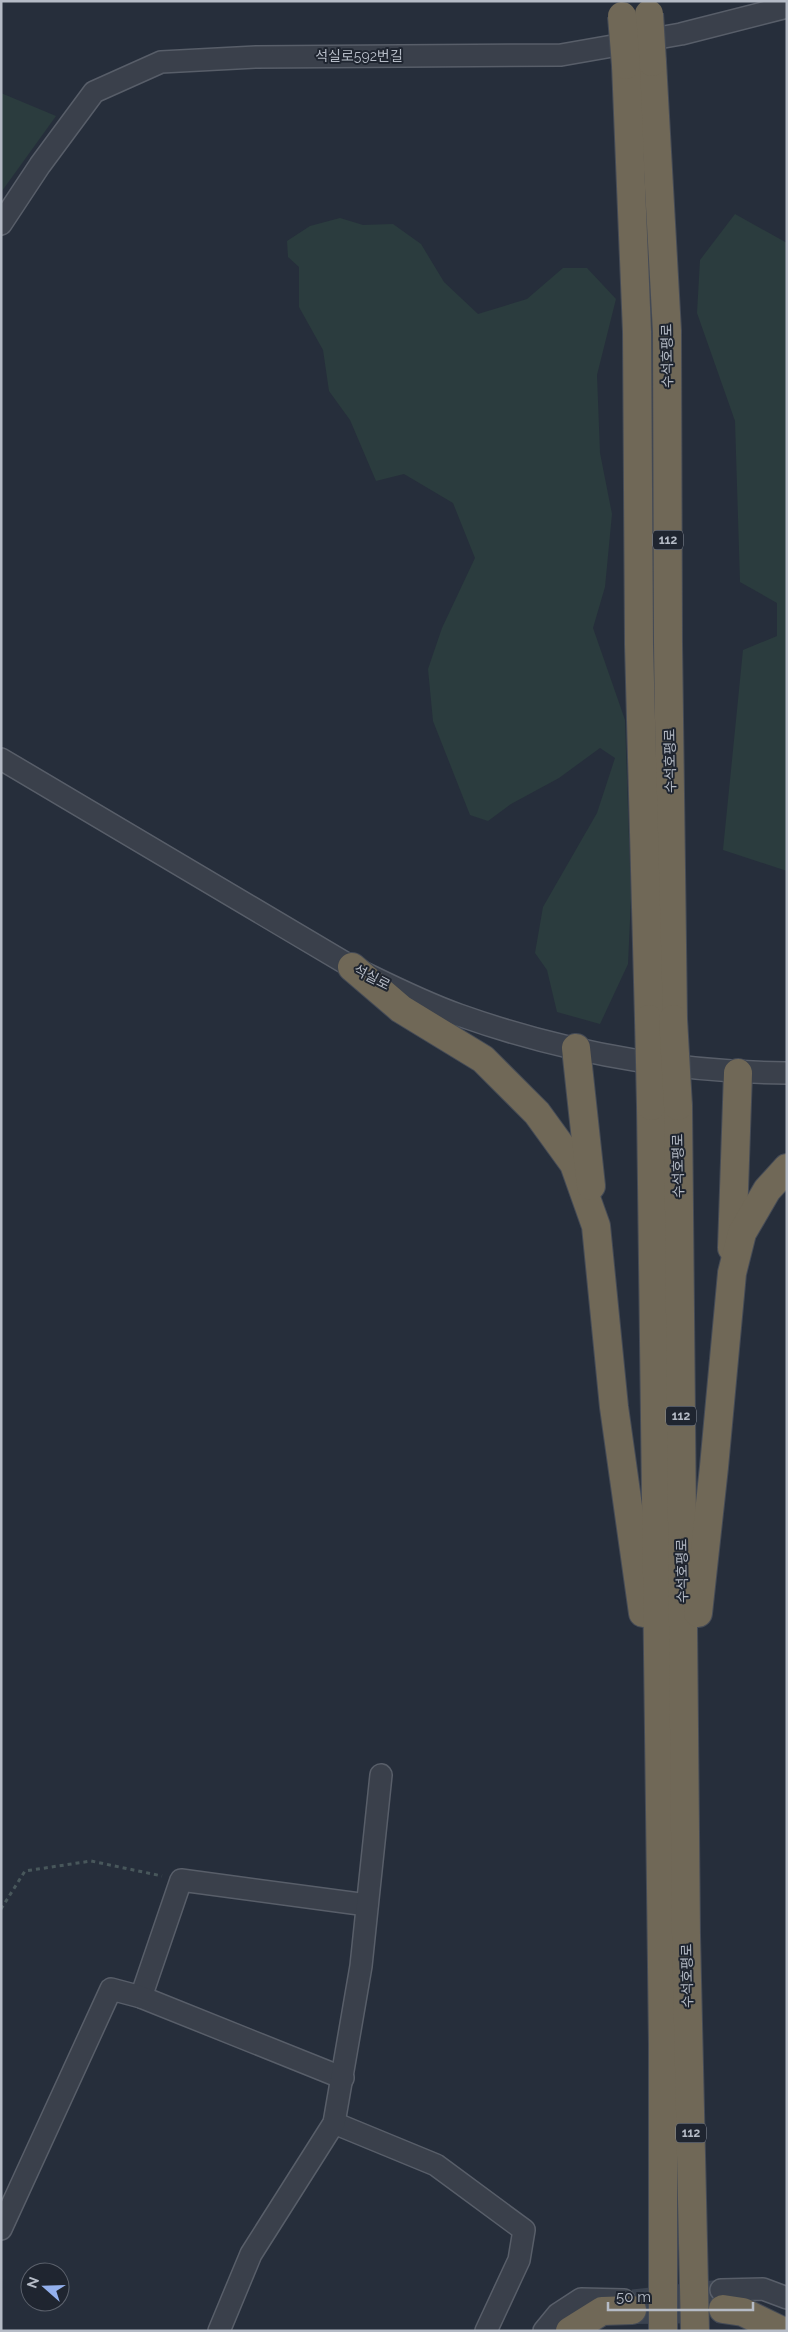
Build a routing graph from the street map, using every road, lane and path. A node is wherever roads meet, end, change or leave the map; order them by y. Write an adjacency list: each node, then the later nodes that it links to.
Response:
1 (648, 7): 4 (highway, 수석호평로 / 112, bridge)
2 (787, 7): 5 (street, 석실로592번길)
3 (621, 9): 4 (highway, 수석호평로 / 112, bridge)
4 (639, 63): 8 (highway, 수석호평로 / 112)
5 (1, 224)
6 (1, 759): 7 (street, 석실로)
7 (352, 967): 9 (street, 석실로); 13 (highway)
8 (661, 1019): 15 (highway, 수석호평로 / 112, bridge); 15 (highway, 수석호평로 / 112, bridge)
9 (576, 1048): 10 (street, 석실로); 13 (highway)
10 (738, 1073): 11 (street, 석실로); 14 (highway)
11 (787, 1073)
12 (787, 1168): 14 (highway)
13 (596, 1226): 15 (highway)
14 (732, 1272): 15 (highway)
15 (672, 1724): 32 (highway, 수석호평로 / 112); 33 (highway, 수석호평로 / 112)
16 (381, 1775): 18 (street)
17 (181, 1880): 18 (street); 19 (path); 20 (street)
18 (367, 1905): 21 (street)
19 (1, 1909)
20 (141, 1997): 21 (street); 23 (street)
21 (343, 2078): 22 (street)
22 (334, 2123): 28 (street); 29 (street)
23 (1, 2229)
24 (787, 2298): 25 (street)
25 (722, 2300): 34 (highway)
26 (601, 2305): 27 (highway); 30 (street); 31 (highway)
27 (632, 2305)
28 (219, 2331)
29 (486, 2331)
30 (544, 2331)
31 (570, 2331)
32 (663, 2331)
33 (695, 2331)
34 (782, 2331)

